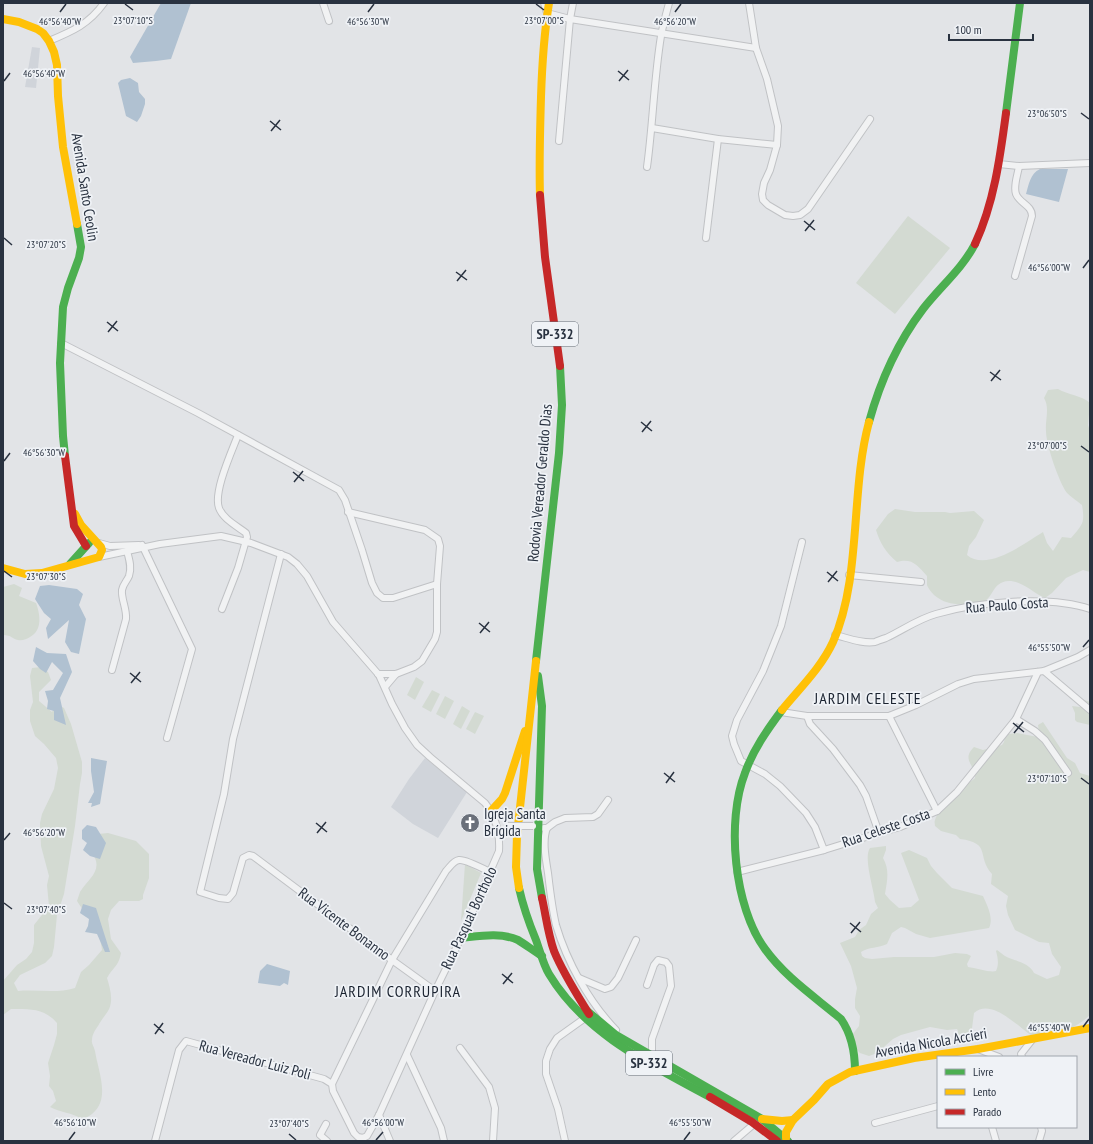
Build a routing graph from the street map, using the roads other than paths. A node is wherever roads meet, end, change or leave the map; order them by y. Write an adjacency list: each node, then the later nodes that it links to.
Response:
1 (104, 3): 14 (street)
2 (324, 3): 12 (street)
3 (544, 3): 9 (street)
4 (549, 3): 9 (street, Rodovia Vereador Geraldo Dias / SP-332)
5 (573, 3): 11 (street)
6 (668, 3): 13 (street)
7 (749, 3): 15 (street)
8 (1020, 3): 22 (street)
9 (547, 13): 11 (street); 48 (street, Rodovia Vereador Geraldo Dias / SP-332)
10 (3, 19): 14 (street, Avenida Santo Ceolin)
11 (570, 19): 13 (street); 19 (street)
12 (329, 21)
13 (661, 34): 15 (street); 17 (street)
14 (49, 42): 27 (street, Avenida Santo Ceolin)
15 (756, 48): 20 (street)
16 (870, 119): 20 (street)
17 (652, 128): 18 (street); 24 (street)
18 (718, 139): 20 (street); 25 (street)
19 (559, 141)
20 (777, 145)
21 (1090, 163): 23 (street)
22 (999, 164): 23 (street); 41 (street)
23 (1019, 166): 26 (street)
24 (647, 167)
25 (706, 238)
26 (1015, 276)
27 (61, 343): 28 (street); 29 (street, Avenida Santo Ceolin)
28 (238, 435): 30 (street); 31 (street)
29 (71, 508): 32 (street, Avenida Santo Ceolin); 35 (street, Avenida Santo Ceolin)
30 (348, 512): 43 (street); 43 (street)
31 (246, 541): 34 (street); 37 (street); 44 (street)
32 (97, 542): 34 (street); 35 (street); 38 (street)
33 (802, 542): 61 (street)
34 (142, 546): 36 (street); 60 (street)
35 (85, 547): 38 (street); 39 (street)
36 (127, 551): 38 (street); 49 (street)
37 (281, 554): 51 (street); 76 (street, Rua Vicente Bonanno)
38 (97, 558): 39 (street)
39 (70, 564): 40 (street)
40 (3, 568)
41 (849, 575): 42 (street); 46 (street)
42 (921, 582)
43 (437, 584): 52 (street)
44 (222, 609)
45 (1090, 609): 46 (street, Rua Paulo Costa)
46 (836, 635): 55 (street)
47 (1090, 650): 50 (street)
48 (536, 665): 59 (street, Rodovia Vereador Geraldo Dias / SP-332); 66 (street)
49 (112, 670)
50 (1041, 671): 54 (street); 57 (street); 58 (street, Rua Celeste Costa)
51 (378, 674): 52 (street); 53 (street)
52 (396, 674): 53 (street)
53 (385, 687): 65 (street)
54 (1090, 710)
55 (781, 712): 56 (street); 61 (street)
56 (807, 716): 57 (street); 69 (street)
57 (889, 716): 64 (street)
58 (1016, 719): 62 (street); 64 (street, Rua Celeste Costa)
59 (529, 720): 65 (street); 75 (street, Rodovia Vereador Geraldo Dias / SP-332)
60 (167, 738)
61 (746, 764): 70 (street); 72 (street)
62 (1068, 773)
63 (608, 800): 68 (street)
64 (937, 810): 69 (street, Rua Celeste Costa)
65 (491, 811): 67 (street)
66 (535, 826): 67 (street, bridge); 68 (street); 80 (street)
67 (497, 827): 71 (street, Rua Pasqual Bortholo)
68 (547, 828): 77 (street)
69 (879, 833): 70 (street, Rua Celeste Costa)
70 (824, 850): 72 (street, Rua Celeste Costa)
71 (490, 872): 73 (street, Rua Pasqual Bortholo); 76 (street)
72 (738, 872): 90 (street)
73 (462, 938): 75 (street); 79 (street, Rua Pasqual Bortholo)
74 (636, 940): 77 (street)
75 (543, 958): 80 (street, Rodovia Vereador Geraldo Dias / SP-332)
76 (392, 960): 79 (street, Rua Vicente Bonanno); 91 (street)
77 (579, 978): 83 (street)
78 (647, 985): 87 (street)
79 (435, 991): 86 (street, Rua Pasqual Bortholo)
80 (587, 1016): 83 (street, Rodovia Vereador Geraldo Dias / SP-332); 98 (street, Rodovia Vereador Geraldo Dias / SP-332); 108 (street)
81 (1090, 1028): 82 (street, Avenida Nicola Accieri)
82 (1032, 1040): 85 (street, Avenida Nicola Accieri); 89 (street)
83 (626, 1042): 87 (street, Rodovia Vereador Geraldo Dias / SP-332)
84 (460, 1048): 107 (street)
85 (978, 1049): 88 (street); 90 (street, Avenida Nicola Accieri)
86 (407, 1055): 93 (street, Rua Pasqual Bortholo); 106 (street)
87 (652, 1056): 94 (street, Rodovia Vereador Geraldo Dias / SP-332)
88 (996, 1056)
89 (1020, 1056)
90 (855, 1071): 95 (street, Avenida Nicola Accieri)
91 (332, 1084): 101 (street); 103 (street, Rua Vereador Luiz Poli)
92 (937, 1106): 96 (street)
93 (379, 1115): 101 (street, Rua Pasqual Bortholo); 105 (street)
94 (762, 1119): 95 (street); 102 (street, Rodovia Vereador Geraldo Dias / SP-332)
95 (793, 1120): 102 (street, Avenida Nicola Accieri)
96 (875, 1123)
97 (326, 1124): 104 (street)
98 (754, 1124): 109 (street); 110 (street, Rodovia Vereador Geraldo Dias / SP-332)
99 (992, 1128): 111 (street)
100 (1041, 1128): 112 (street)
101 (364, 1139)
102 (787, 1140)
103 (155, 1141)
104 (326, 1141)
105 (390, 1141)
106 (444, 1141)
107 (493, 1141)
108 (566, 1141)
109 (734, 1141)
110 (777, 1141)
111 (996, 1141)
112 (1039, 1141)

